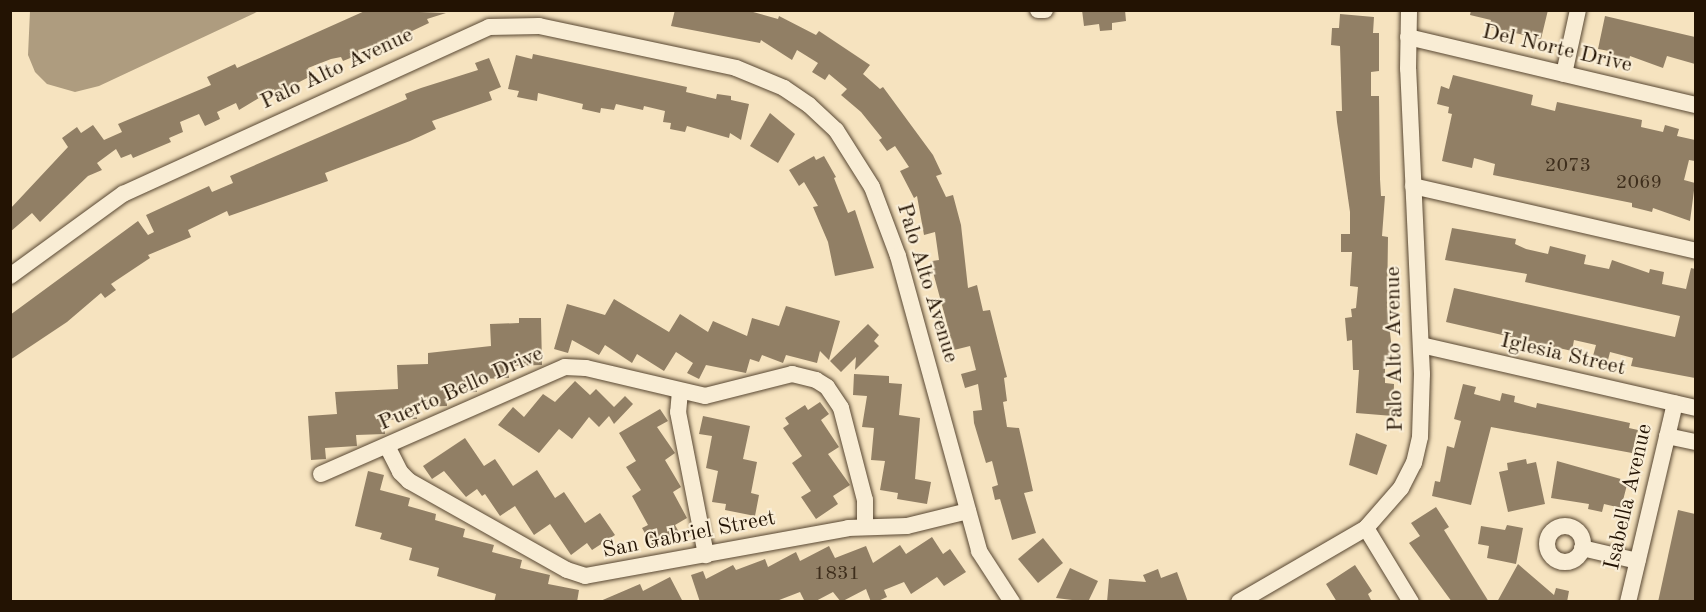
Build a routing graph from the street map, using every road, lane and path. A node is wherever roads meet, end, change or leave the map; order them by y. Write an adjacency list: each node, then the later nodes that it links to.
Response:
1 (549, 10): 6 (street)
2 (1038, 10): 3 (street)
3 (1046, 10)
4 (1409, 10): 7 (street, Palo Alto Avenue)
5 (1578, 10): 8 (street)
6 (545, 28): 12 (street, Palo Alto Avenue); 21 (street, Palo Alto Avenue)
7 (1408, 37): 8 (street, Del Norte Drive); 10 (street, Palo Alto Avenue)
8 (1564, 74): 9 (street, Del Norte Drive)
9 (1695, 105)
10 (1413, 186): 11 (street); 13 (street, Palo Alto Avenue)
11 (1695, 251)
12 (10, 276)
13 (1421, 345): 15 (street, Iglesia Street); 23 (street, Palo Alto Avenue)
14 (680, 392): 19 (street, Puerto Bello Drive); 22 (street, Puerto Bello Drive); 25 (street)
15 (1675, 403): 16 (street, Iglesia Street); 17 (street, Isabella Avenue)
16 (1695, 408)
17 (1667, 436): 18 (street); 26 (street, Isabella Avenue)
18 (1695, 442)
19 (388, 448): 20 (street, Puerto Bello Drive); 25 (street, San Gabriel Street)
20 (321, 474)
21 (968, 511): 22 (street, San Gabriel Street); 27 (street, Palo Alto Avenue)
22 (865, 527): 25 (street, San Gabriel Street)
23 (1366, 528): 28 (street, Palo Alto Avenue); 29 (street)
24 (1582, 548): 26 (street)
25 (706, 555)
26 (1638, 561): 30 (street, Isabella Avenue)
27 (1012, 602)
28 (1239, 602)
29 (1411, 602)
30 (1628, 602)

